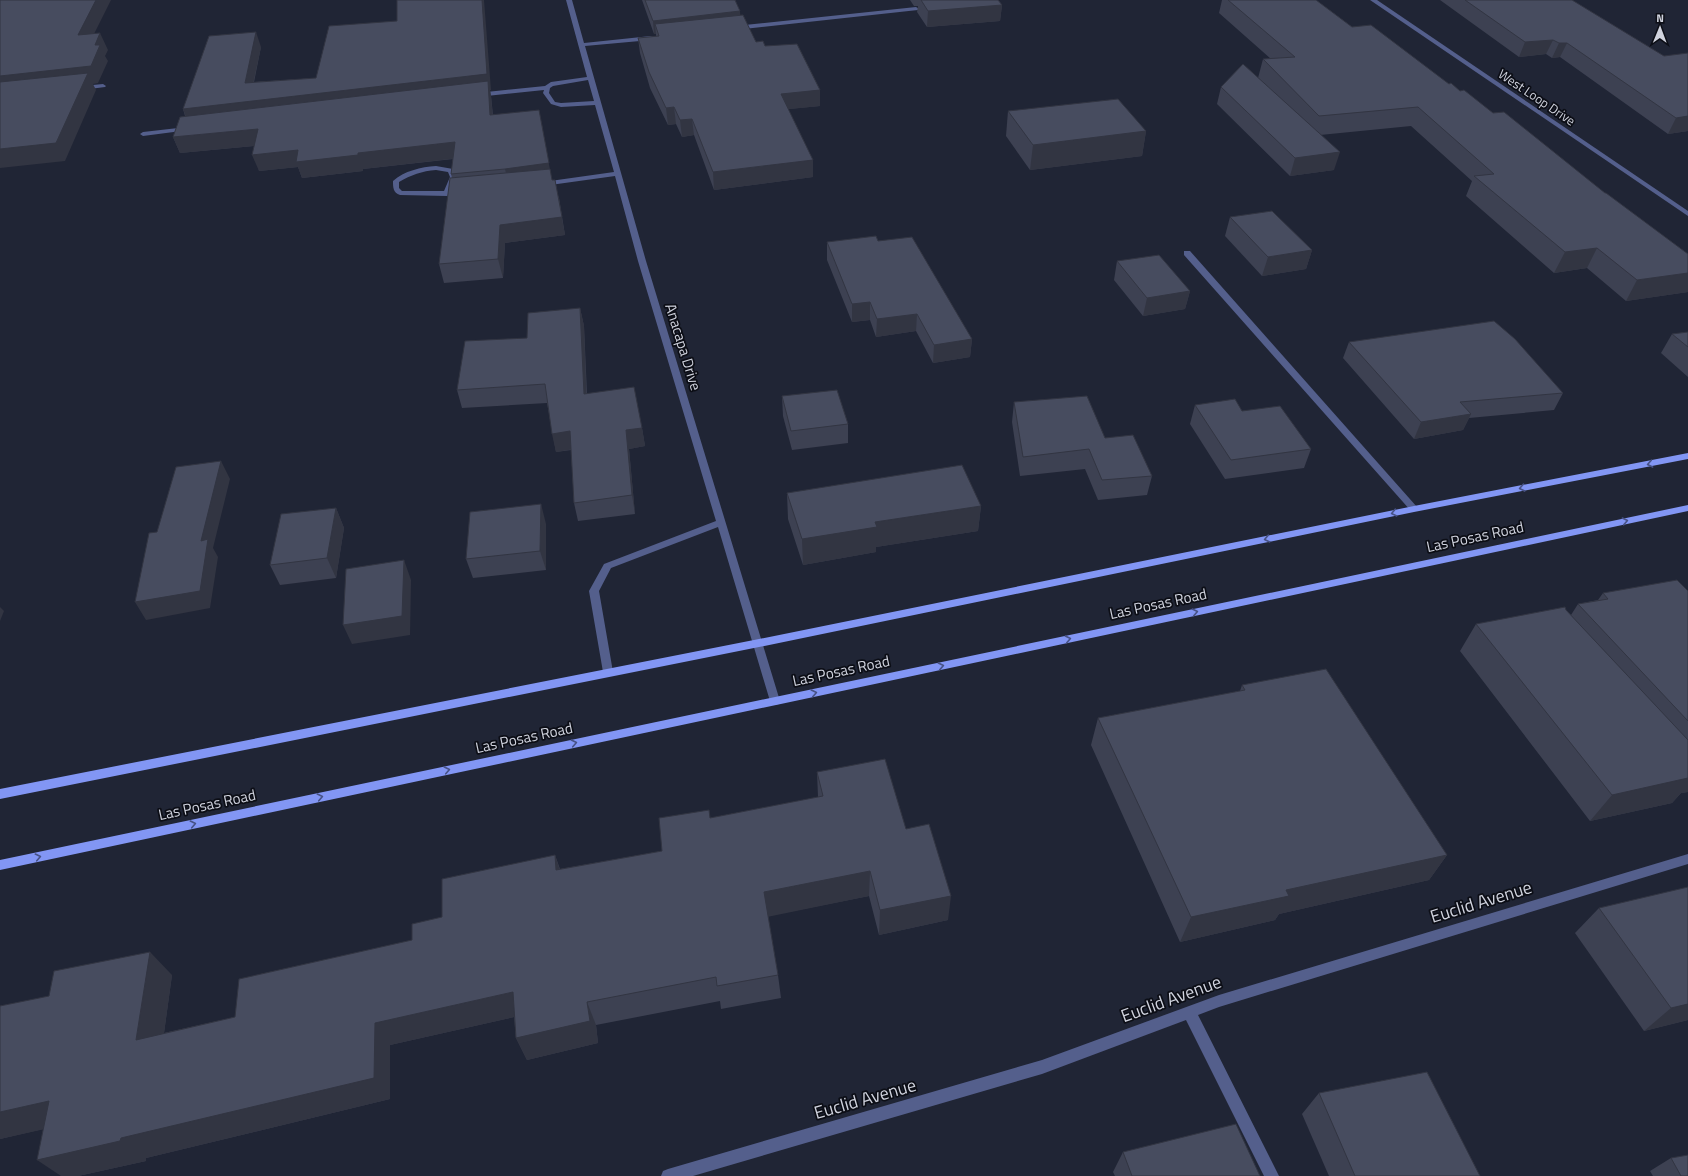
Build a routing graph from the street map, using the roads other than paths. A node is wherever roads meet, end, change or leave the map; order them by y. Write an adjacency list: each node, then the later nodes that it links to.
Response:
1 (569, 0): 6 (street, Anacapa Drive)
2 (1373, 0): 19 (street, West Loop Drive)
3 (916, 9): 4 (street)
4 (728, 29)
5 (658, 37): 6 (street)
6 (582, 45): 7 (street, Anacapa Drive)
7 (590, 78): 9 (street); 12 (street, Anacapa Drive)
8 (103, 86): 10 (street)
9 (547, 88): 11 (street); 12 (street)
10 (71, 89)
11 (468, 96)
12 (597, 103): 15 (street, Anacapa Drive)
13 (196, 128): 14 (street)
14 (143, 134)
15 (617, 174): 16 (street); 24 (street, Anacapa Drive)
16 (539, 185)
17 (468, 193): 18 (street)
18 (447, 194): 18 (street)
19 (1688, 214)
20 (1187, 253): 23 (street)
21 (1688, 456): 23 (main road, one-way to 23)
22 (1688, 508): 27 (main road, Las Posas Road, one-way to 22)
23 (1414, 509): 25 (main road, one-way to 25)
24 (722, 522): 25 (street, Anacapa Drive); 26 (street)
25 (759, 643): 26 (main road); 27 (street, Anacapa Drive)
26 (608, 672): 28 (main road)
27 (775, 701): 30 (main road, Las Posas Road, one-way to 27)
28 (0, 794)
29 (1688, 859): 31 (street, Euclid Avenue)
30 (0, 865)
31 (1189, 1012): 32 (street, Euclid Avenue); 33 (street)
32 (668, 1176)
33 (1272, 1176)

